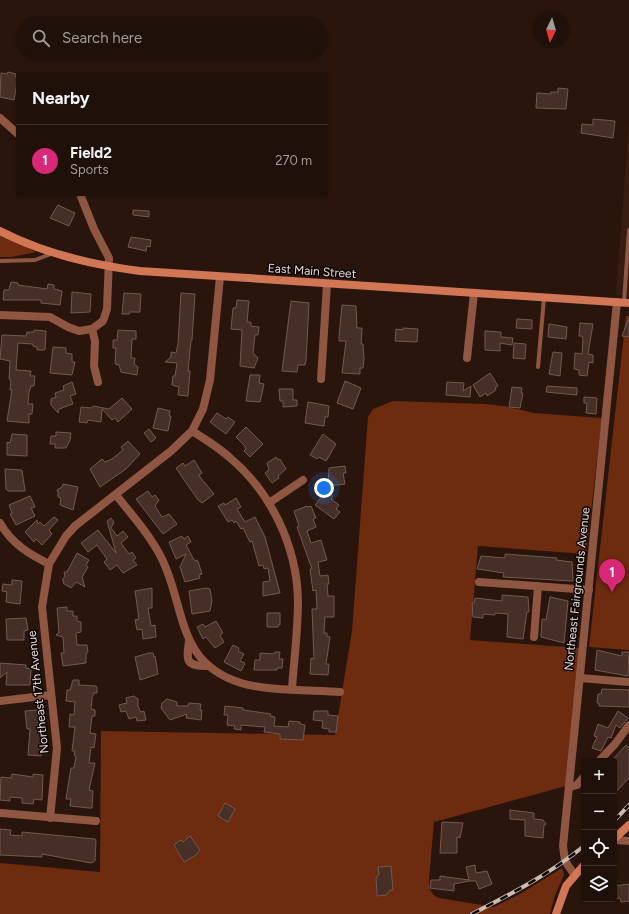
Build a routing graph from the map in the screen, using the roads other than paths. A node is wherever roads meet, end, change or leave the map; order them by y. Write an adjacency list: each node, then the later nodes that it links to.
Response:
1 (0, 118): 2 (street)
2 (16, 132)
3 (81, 196): 8 (street)
4 (629, 230): 13 (lane)
5 (0, 231): 6 (main road, East Main Street)
6 (53, 253): 7 (lane); 8 (main road, East Main Street)
7 (0, 260)
8 (110, 267): 9 (main road, East Main Street); 15 (street)
9 (220, 277): 10 (main road, East Main Street); 20 (street)
10 (327, 284): 11 (main road, East Main Street); 18 (street)
11 (474, 293): 12 (main road, East Main Street); 16 (street)
12 (544, 298): 13 (main road, East Main Street); 17 (lane)
13 (623, 303): 28 (street, Northeast Fairgrounds Avenue)
14 (0, 315): 15 (street)
15 (92, 330): 19 (street)
16 (467, 358)
17 (538, 367)
18 (321, 379)
19 (98, 382)
20 (192, 431): 22 (street); 23 (street)
21 (303, 480): 23 (street)
22 (116, 495): 25 (street); 32 (street)
23 (269, 503): 32 (street)
24 (0, 523): 25 (street)
25 (49, 564): 34 (street, Northeast 17th Avenue)
26 (479, 582): 27 (street)
27 (538, 586): 28 (street); 29 (street)
28 (589, 590): 30 (street, Northeast Fairgrounds Avenue)
29 (534, 637)
30 (580, 678): 31 (street); 39 (street, Northeast Fairgrounds Avenue)
31 (629, 682)
32 (292, 689): 33 (street)
33 (340, 692)
34 (52, 695): 35 (street); 41 (street, Northeast 17th Avenue)
35 (0, 701)
36 (629, 725): 37 (street)
37 (602, 758)
38 (581, 780): 39 (street)
39 (570, 787): 48 (street, Northeast Fairgrounds Avenue)
40 (0, 813): 41 (street)
41 (50, 818): 42 (street)
42 (96, 821)
43 (629, 825): 44 (main road)
44 (617, 837)
45 (617, 840): 46 (street)
46 (629, 841)
47 (583, 866): 48 (main road)
48 (574, 874): 49 (main road)
49 (556, 914)

